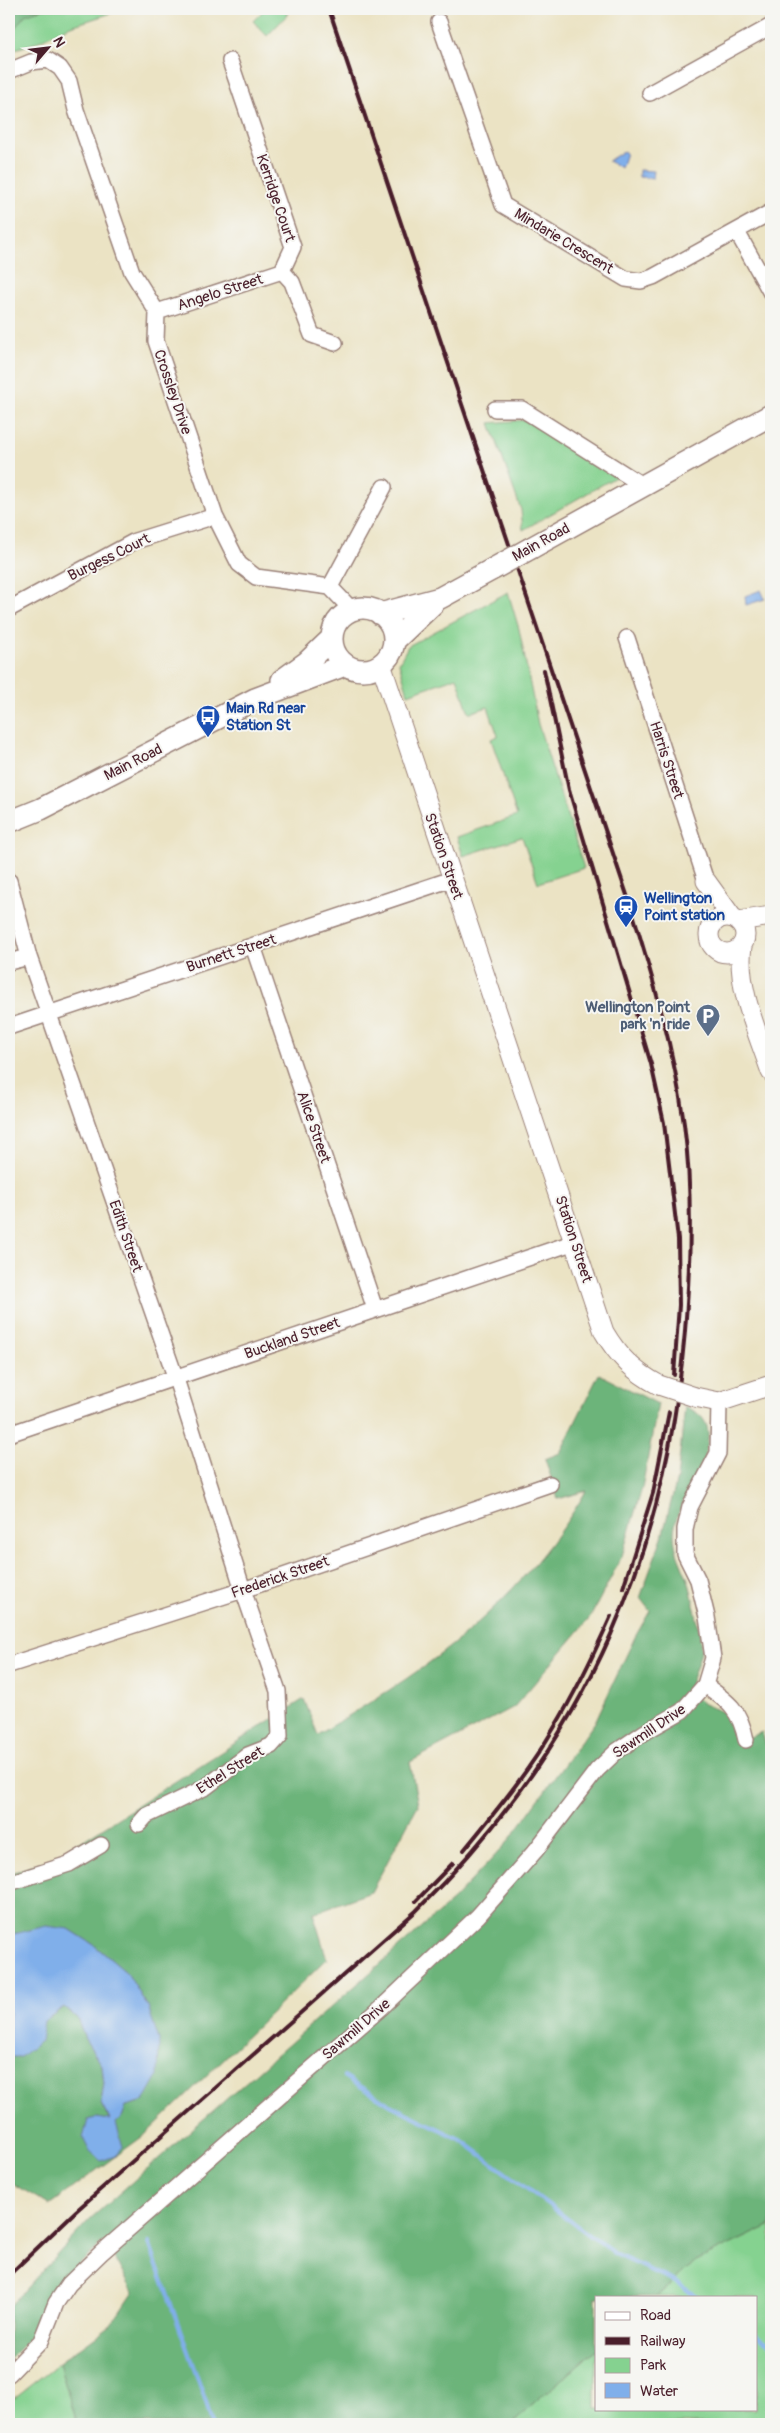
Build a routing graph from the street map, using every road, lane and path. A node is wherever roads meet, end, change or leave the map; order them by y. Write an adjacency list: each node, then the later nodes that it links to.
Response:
1 (438, 22): 7 (street, Mindarie Crescent)
2 (771, 26): 5 (street)
3 (230, 61): 8 (street, Kerridge Court)
4 (9, 71): 10 (street)
5 (650, 93)
6 (771, 212): 7 (street, Mindarie Crescent)
7 (737, 232): 9 (street)
8 (282, 271): 10 (street, Angelo Street); 11 (street)
9 (771, 293)
10 (157, 312): 16 (street, Crossley Drive)
11 (335, 343)
12 (495, 409): 15 (street)
13 (771, 415): 15 (main road, Main Road)
14 (384, 486): 17 (street)
15 (642, 486): 18 (main road, Main Road, bridge)
16 (215, 516): 17 (street, Crossley Drive); 19 (street, Burgess Court)
17 (330, 587): 20 (street)
18 (440, 598): 21 (main road, Main Road); 24 (main road, Main Road)
19 (9, 609)
20 (352, 610): 21 (main road, Main Road); 22 (main road, Main Road)
21 (380, 614): 24 (main road)
22 (332, 638): 26 (main road); 27 (main road, Main Road)
23 (627, 638): 30 (street, Harris Street)
24 (394, 641): 25 (main road, Main Road)
25 (381, 664): 26 (main road, Main Road); 29 (street, Station Street)
26 (346, 665): 27 (main road, Main Road)
27 (255, 699): 28 (main road, Main Road)
28 (9, 822)
29 (452, 879): 37 (street, Burnett Street); 45 (street, Station Street)
30 (706, 881): 33 (street, Harris Street); 34 (street, Harris Street)
31 (9, 882): 39 (street, Edith Street)
32 (771, 916): 33 (street)
33 (736, 919): 34 (street); 36 (street)
34 (711, 925): 38 (street)
35 (771, 925): 36 (street)
36 (743, 945): 38 (street); 41 (street)
37 (253, 946): 42 (street, Burnett Street); 46 (street, Alice Street)
38 (717, 951): 41 (street)
39 (29, 957): 40 (street); 42 (street, Edith Street)
40 (9, 962)
41 (750, 1008): 44 (street)
42 (49, 1013): 43 (street, Burnett Street); 47 (street, Edith Street)
43 (9, 1027)
44 (771, 1072)
45 (575, 1242): 46 (street, Buckland Street); 49 (street, Station Street, bridge)
46 (375, 1309): 47 (street, Buckland Street)
47 (176, 1379): 50 (street, Buckland Street); 52 (street, Edith Street)
48 (771, 1385): 49 (street)
49 (719, 1402): 54 (street)
50 (9, 1434)
51 (550, 1484): 52 (street, Frederick Street)
52 (243, 1590): 53 (street, Frederick Street); 56 (street, Ethel Street)
53 (9, 1665)
54 (705, 1685): 55 (street); 59 (street, Sawmill Drive)
55 (746, 1740)
56 (139, 1824)
57 (101, 1844): 58 (street)
58 (9, 1883)
59 (9, 2374)

